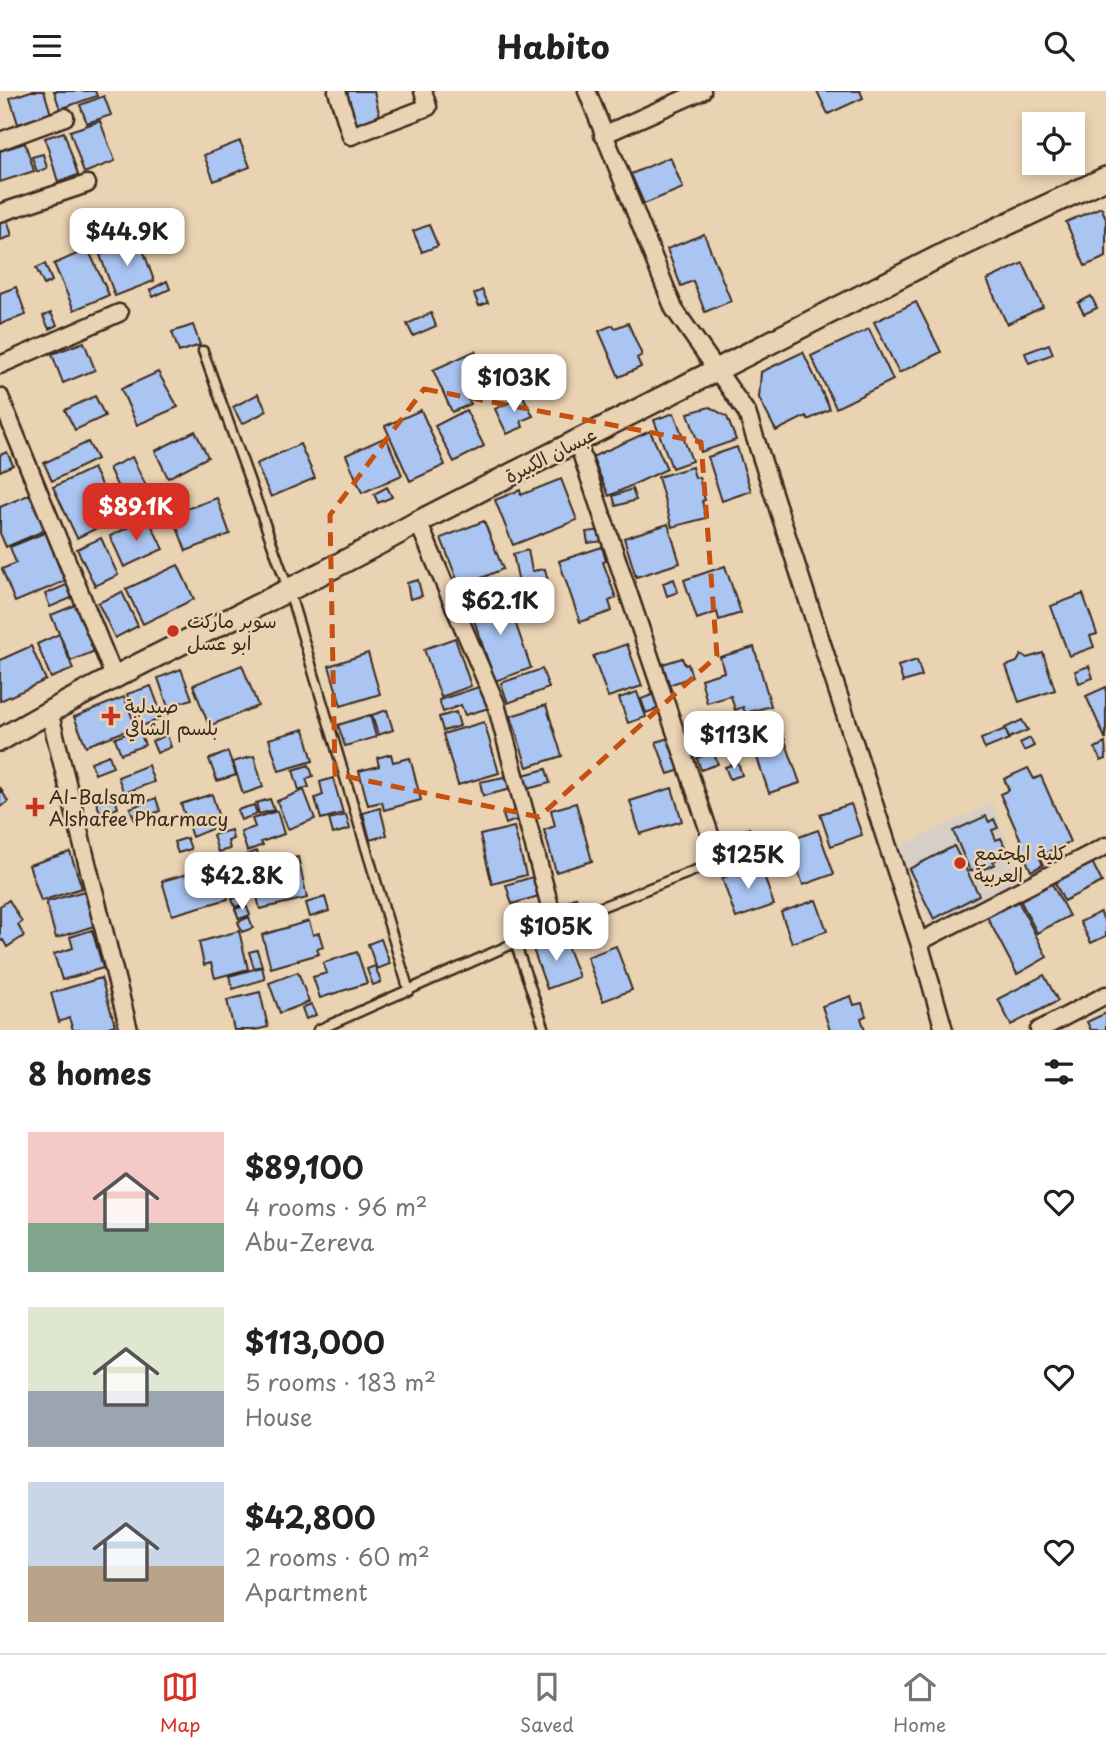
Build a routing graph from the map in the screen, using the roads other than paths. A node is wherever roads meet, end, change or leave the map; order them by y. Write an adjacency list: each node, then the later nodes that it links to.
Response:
1 (337, 91): 2 (street)
2 (423, 91)
3 (587, 91): 6 (street)
4 (702, 91): 6 (street)
5 (65, 117): 7 (street)
6 (603, 135): 14 (street)
7 (0, 141)
8 (1106, 178): 14 (main road, عبسان الكبيرة)
9 (87, 184): 10 (street)
10 (0, 213)
11 (119, 313): 13 (street)
12 (203, 351): 18 (lane)
13 (0, 365)
14 (717, 370): 16 (main road, عبسان الكبيرة); 26 (street)
15 (0, 397): 19 (street)
16 (577, 440): 17 (main road, عبسان الكبيرة); 23 (street)
17 (418, 522): 18 (main road, عبسان الكبيرة); 24 (street)
18 (289, 591): 19 (main road, عبسان الكبيرة); 27 (lane)
19 (114, 676): 20 (main road, عبسان الكبيرة)
20 (49, 711): 21 (main road, عبسان الكبيرة); 29 (street)
21 (0, 740)
22 (1106, 846): 26 (street)
23 (719, 861): 24 (lane)
24 (555, 925): 25 (lane)
25 (515, 942): 27 (lane); 31 (lane)
26 (919, 943): 32 (street)
27 (409, 991): 30 (lane)
28 (1106, 995): 33 (street)
29 (129, 1030)
30 (318, 1030)
31 (545, 1030)
32 (944, 1030)
33 (1039, 1030)

